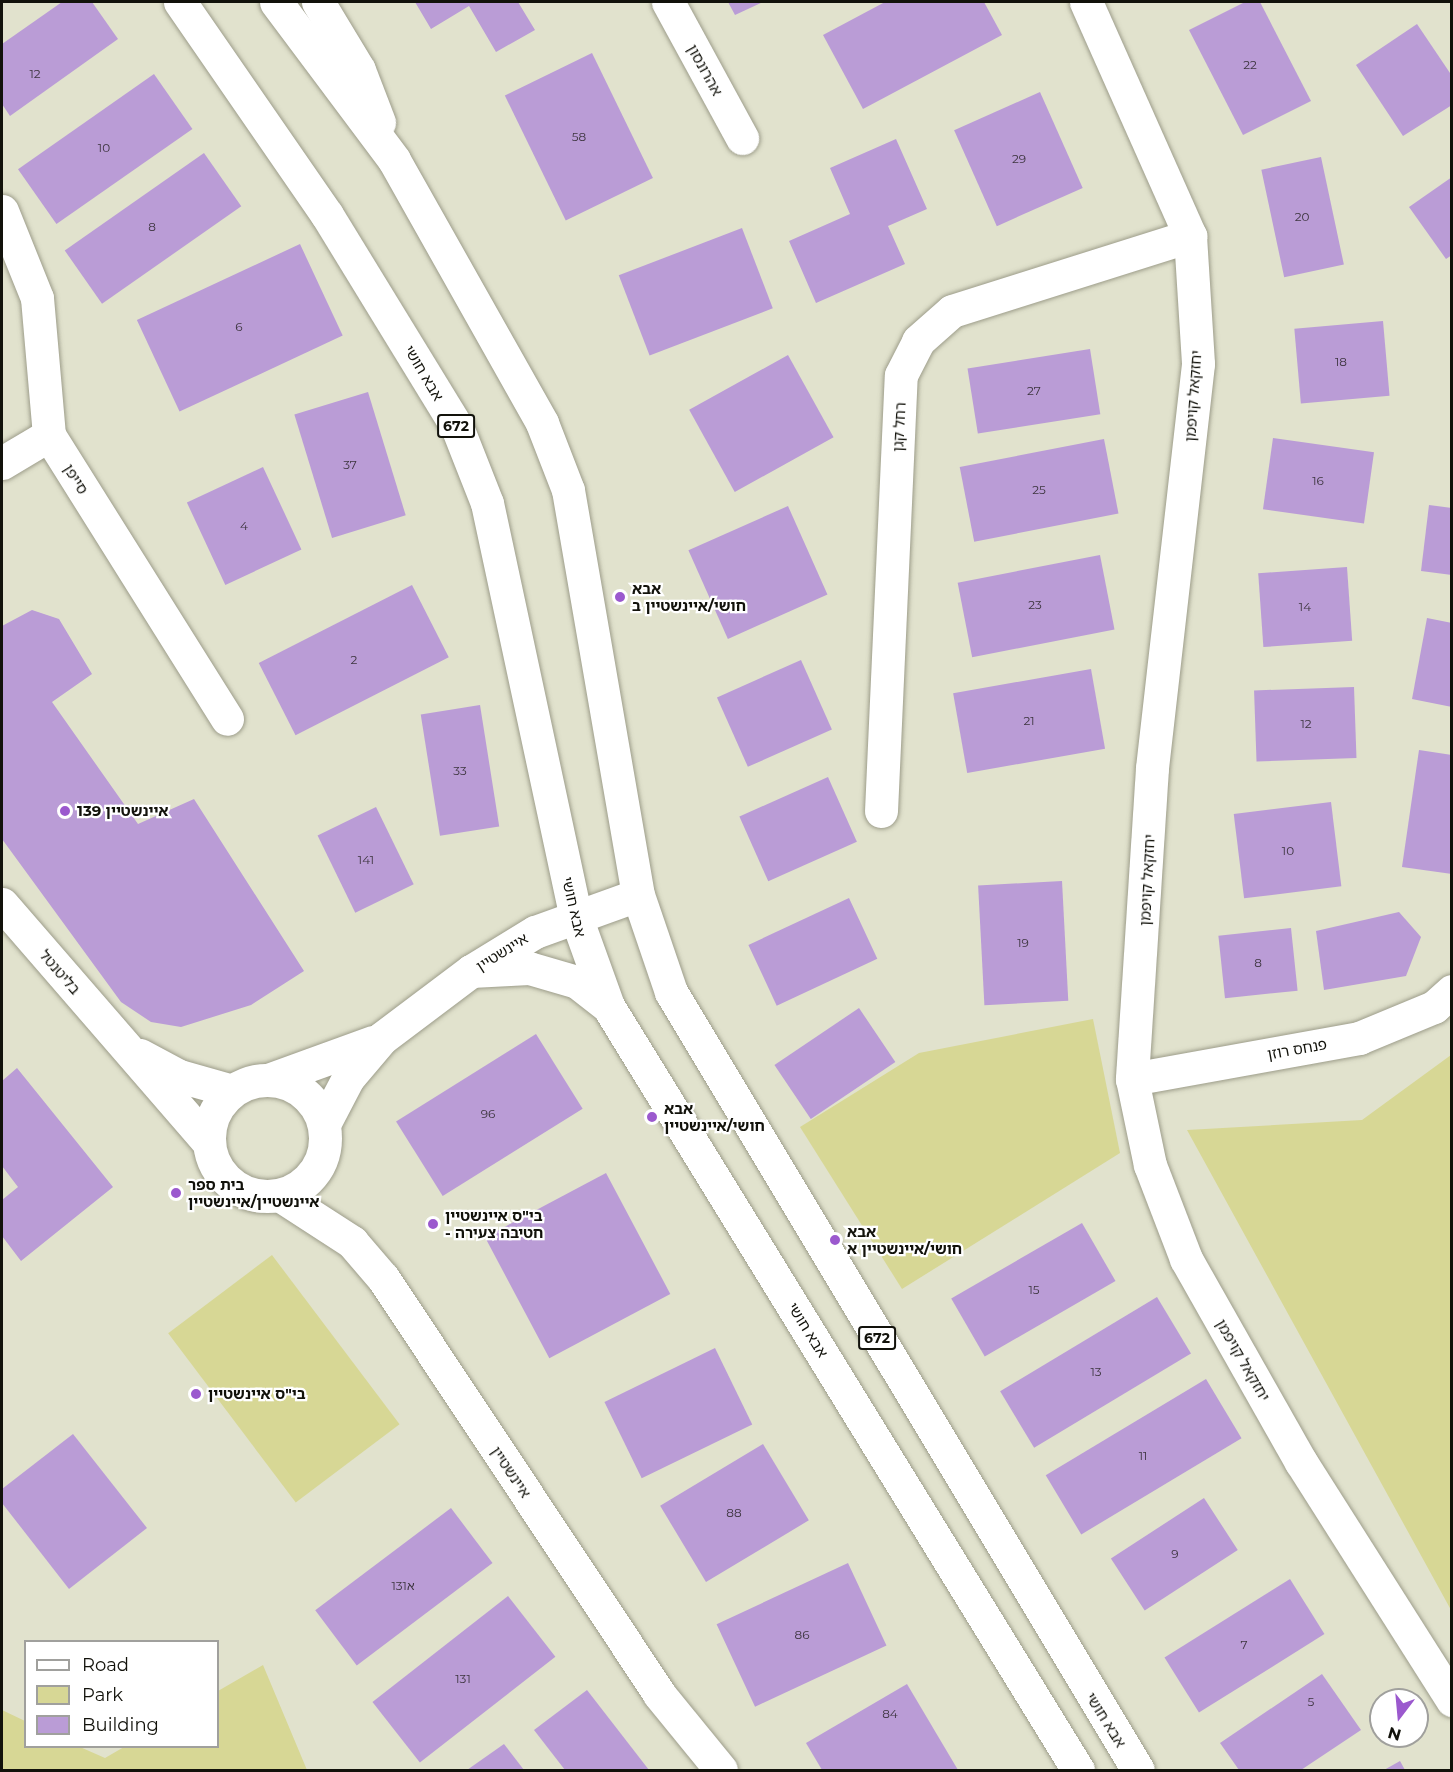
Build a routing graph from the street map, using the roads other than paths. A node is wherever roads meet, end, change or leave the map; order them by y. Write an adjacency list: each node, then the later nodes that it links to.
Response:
1 (180, 2): 16 (street, אבא חושי / 672)
2 (276, 2): 7 (street, אבא חושי / 672)
3 (318, 2): 7 (street)
4 (668, 2): 6 (street, אהרונסון)
5 (1086, 2): 9 (street, יחזקאל קויפמן)
6 (742, 138)
7 (394, 160): 14 (street, אבא חושי / 672)
8 (2, 211): 10 (street, סייפן)
9 (1190, 236): 13 (street, רחל קגן); 22 (street, יחזקאל קויפמן)
10 (49, 435): 11 (street); 12 (street, סייפן)
11 (2, 463)
12 (227, 719)
13 (880, 811)
14 (638, 895): 16 (street, איינשטיין); 31 (street, אבא חושי / 672)
15 (2, 904): 21 (street, בליטנטל)
16 (576, 917): 17 (street, איינשטיין); 19 (street, אבא חושי / 672)
17 (471, 971): 19 (street); 20 (street, איינשטיין)
18 (1452, 991): 22 (street, פנחס רוזן)
19 (608, 1006): 30 (street, אבא חושי / 672)
20 (382, 1038): 23 (street, איינשטיין); 25 (street, איינשטיין)
21 (119, 1041): 24 (street, בליטנטל); 26 (street, בליטנטל)
22 (1132, 1079): 28 (street, יחזקאל קויפמן)
23 (268, 1080): 24 (street); 25 (street)
24 (232, 1091): 26 (street)
25 (324, 1124): 27 (street)
26 (209, 1143): 27 (street)
27 (281, 1196): 29 (street, איינשטיין)
28 (1452, 1700)
29 (721, 1770)
30 (1078, 1770)
31 (1138, 1770)

